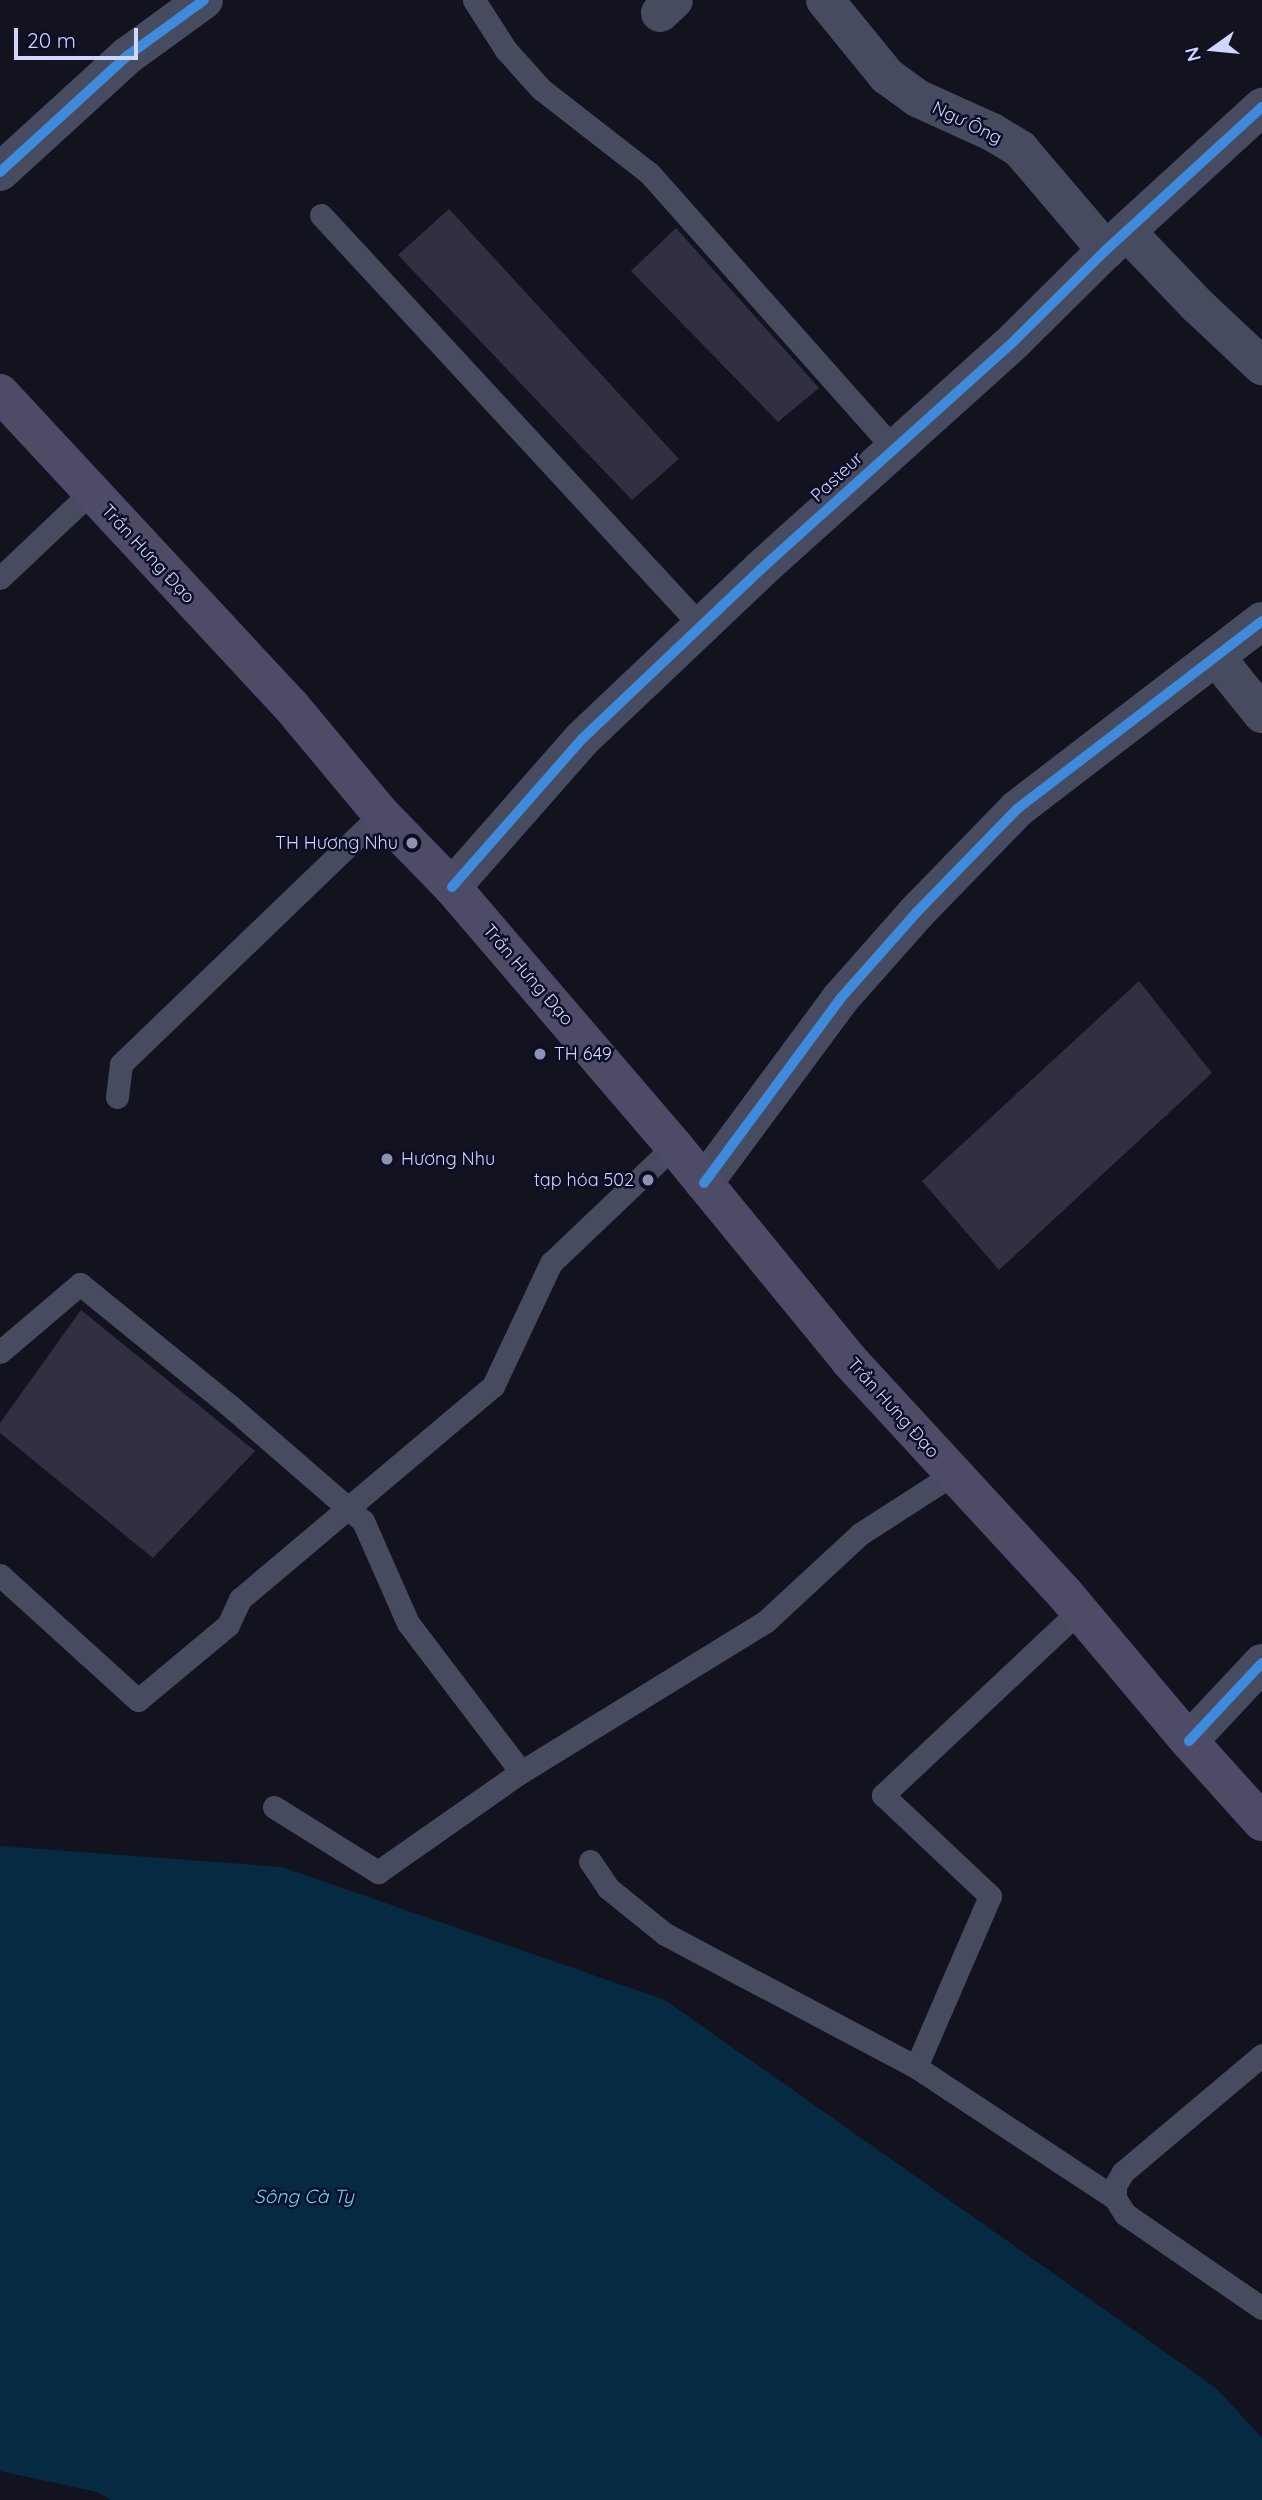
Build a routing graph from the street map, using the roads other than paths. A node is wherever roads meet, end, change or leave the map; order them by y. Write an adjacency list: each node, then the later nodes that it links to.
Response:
1 (204, 0): 5 (street)
2 (474, 0): 10 (lane)
3 (825, 0): 7 (street, Ngư Ông)
4 (1262, 107): 7 (street, Pasteur)
5 (0, 173)
6 (321, 215): 14 (lane)
7 (1117, 241): 8 (street, Ngư Ông); 10 (street, Pasteur)
8 (1262, 366)
9 (0, 393): 11 (main road, Trần Hưng Đạo)
10 (893, 448): 14 (street, Pasteur)
11 (90, 493): 12 (lane); 17 (main road, Trần Hưng Đạo)
12 (0, 578)
13 (1262, 621): 15 (street)
14 (701, 626): 18 (street, Pasteur)
15 (1217, 658): 16 (street); 21 (street)
16 (1262, 714)
17 (381, 814): 18 (main road, Trần Hưng Đạo); 19 (lane)
18 (452, 887): 20 (main road, Trần Hưng Đạo)
19 (117, 1097)
20 (674, 1146): 21 (main road, Trần Hưng Đạo); 24 (lane)
21 (704, 1183): 23 (main road, Trần Hưng Đạo)
22 (0, 1352): 24 (lane)
23 (953, 1474): 26 (main road, Trần Hưng Đạo); 29 (lane)
24 (348, 1506): 25 (lane); 29 (lane)
25 (0, 1575)
26 (1079, 1611): 28 (main road, Trần Hưng Đạo); 34 (lane)
27 (1262, 1663): 28 (street)
28 (1189, 1741): 31 (main road, Trần Hưng Đạo)
29 (521, 1772): 30 (lane)
30 (274, 1807)
31 (1262, 1822)
32 (590, 1861): 34 (lane)
33 (1262, 2055): 35 (lane)
34 (916, 2067): 35 (lane)
35 (1115, 2198): 36 (lane)
36 (1262, 2308)

